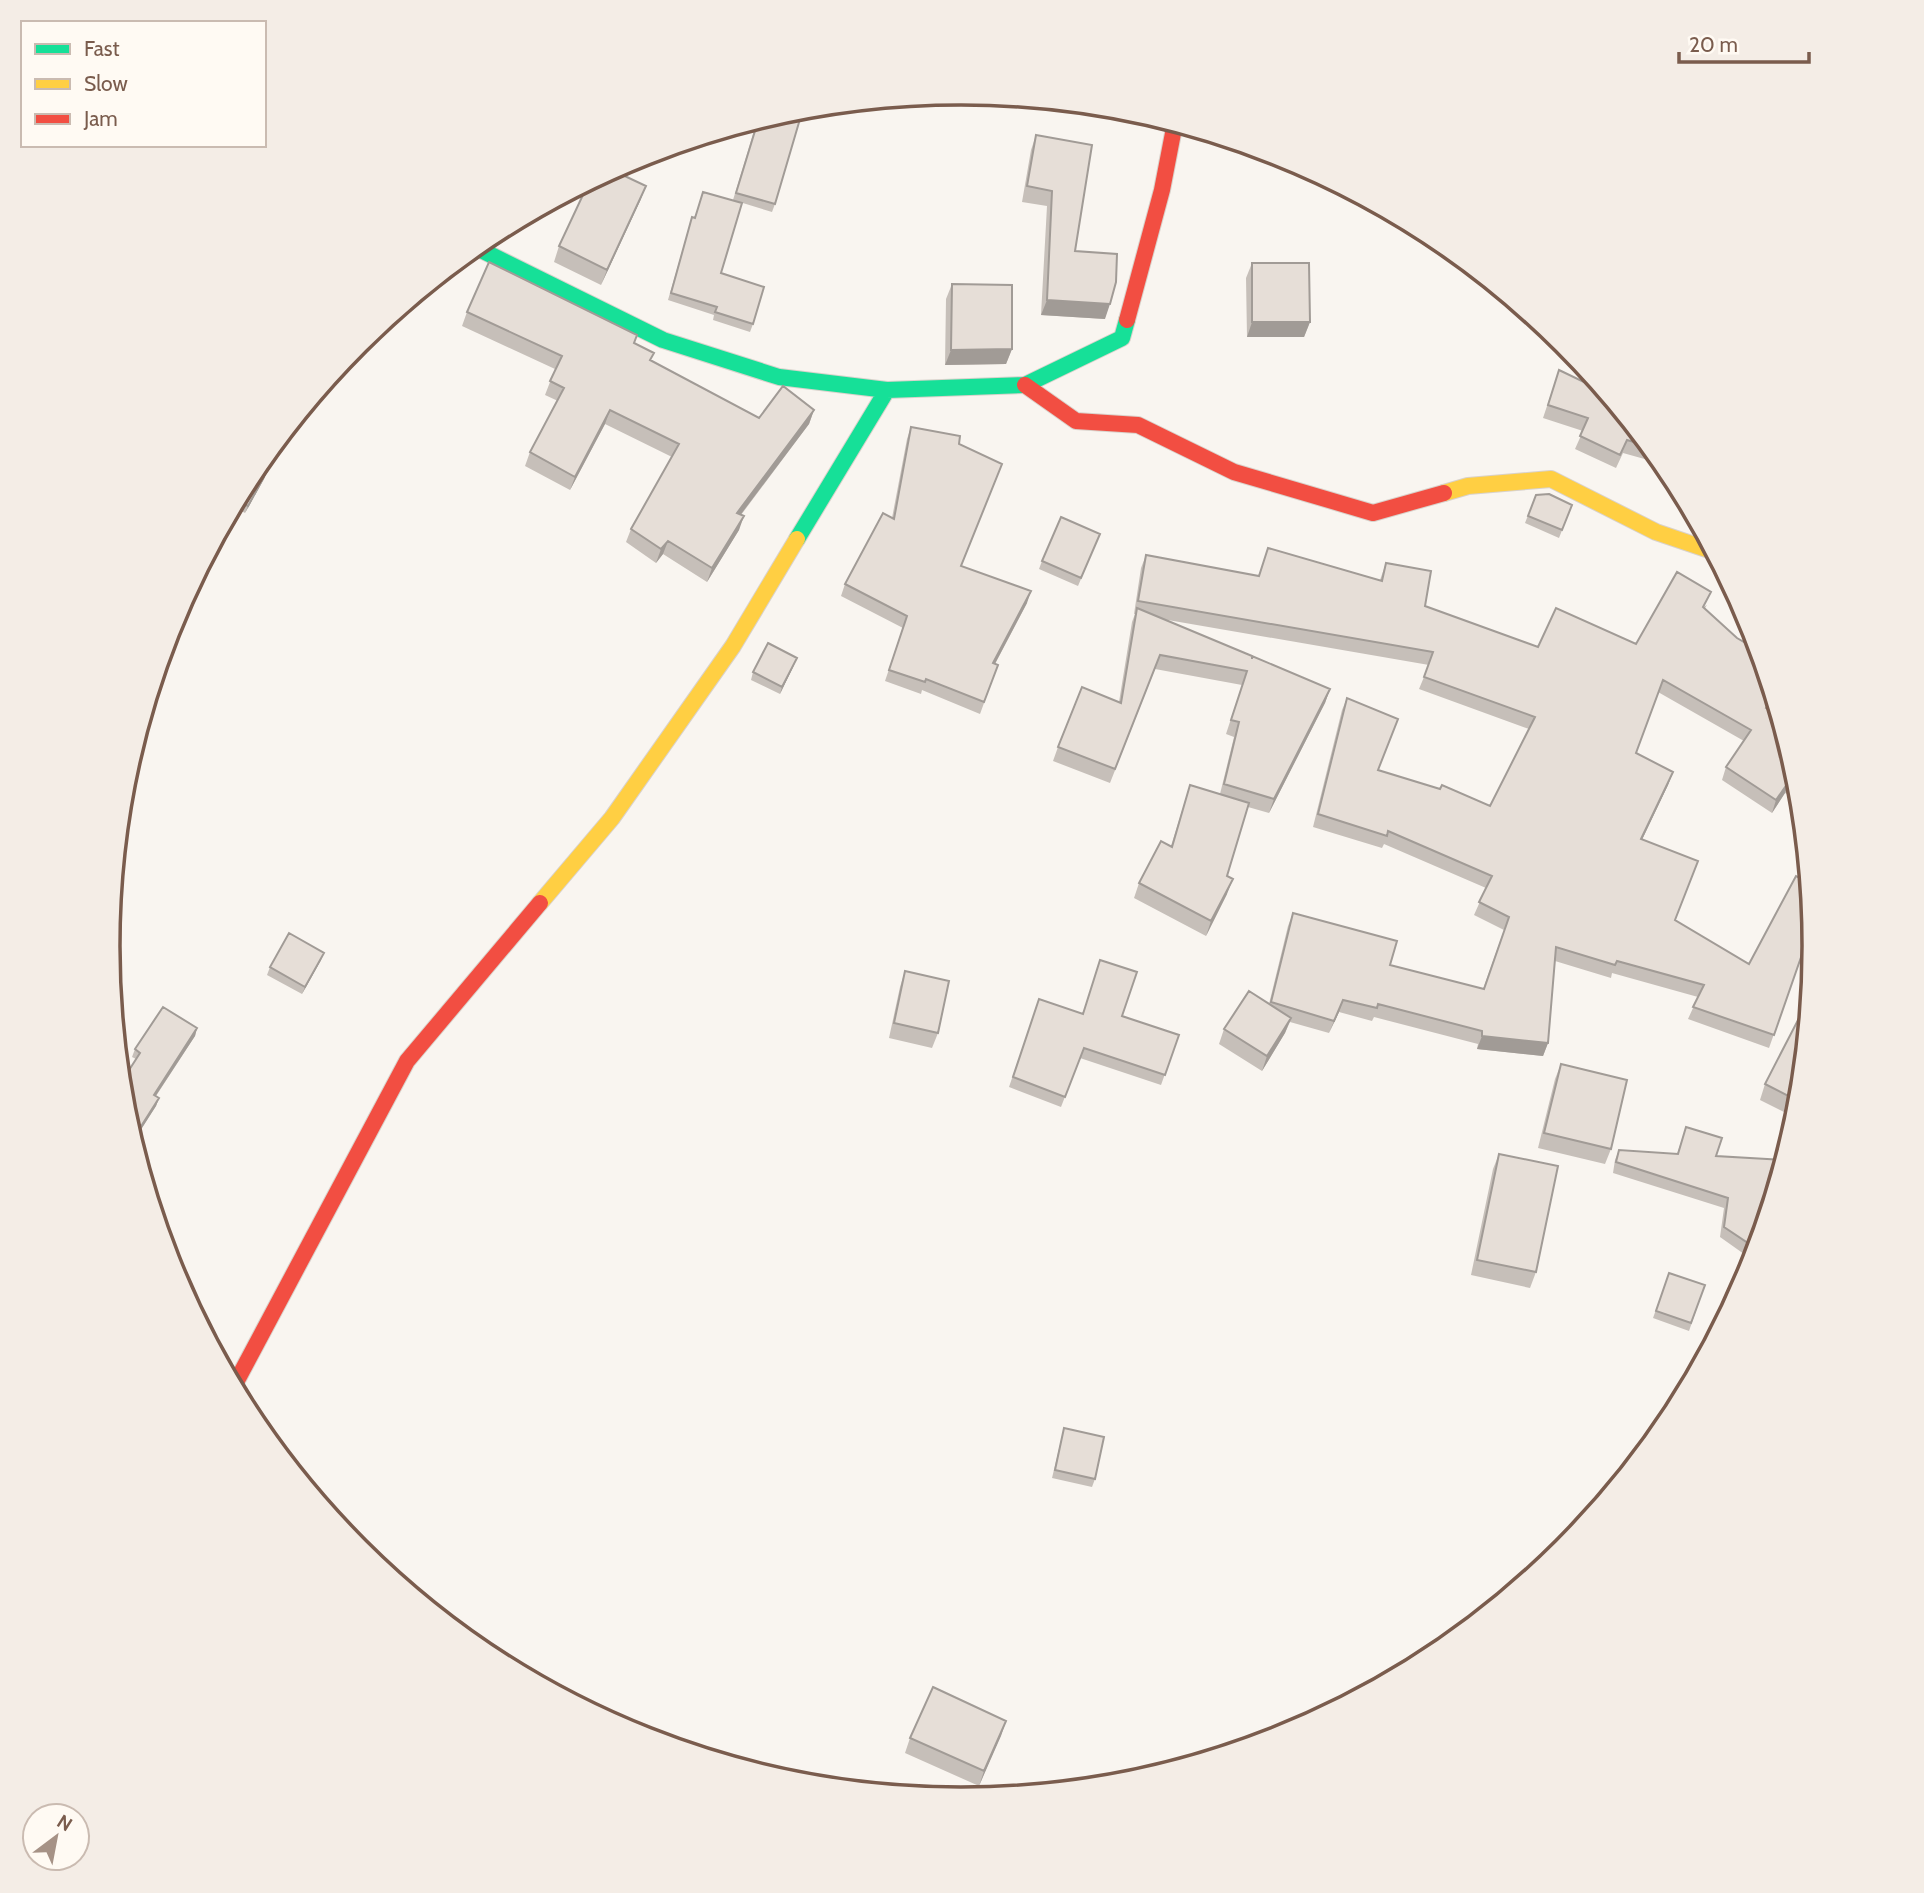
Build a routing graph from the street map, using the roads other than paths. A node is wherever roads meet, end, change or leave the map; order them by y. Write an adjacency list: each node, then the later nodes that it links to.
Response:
1 (1173, 132): 3 (street)
2 (486, 253): 4 (street)
3 (1025, 385): 4 (street); 5 (street)
4 (887, 390): 6 (street)
5 (1703, 548)
6 (239, 1377)

